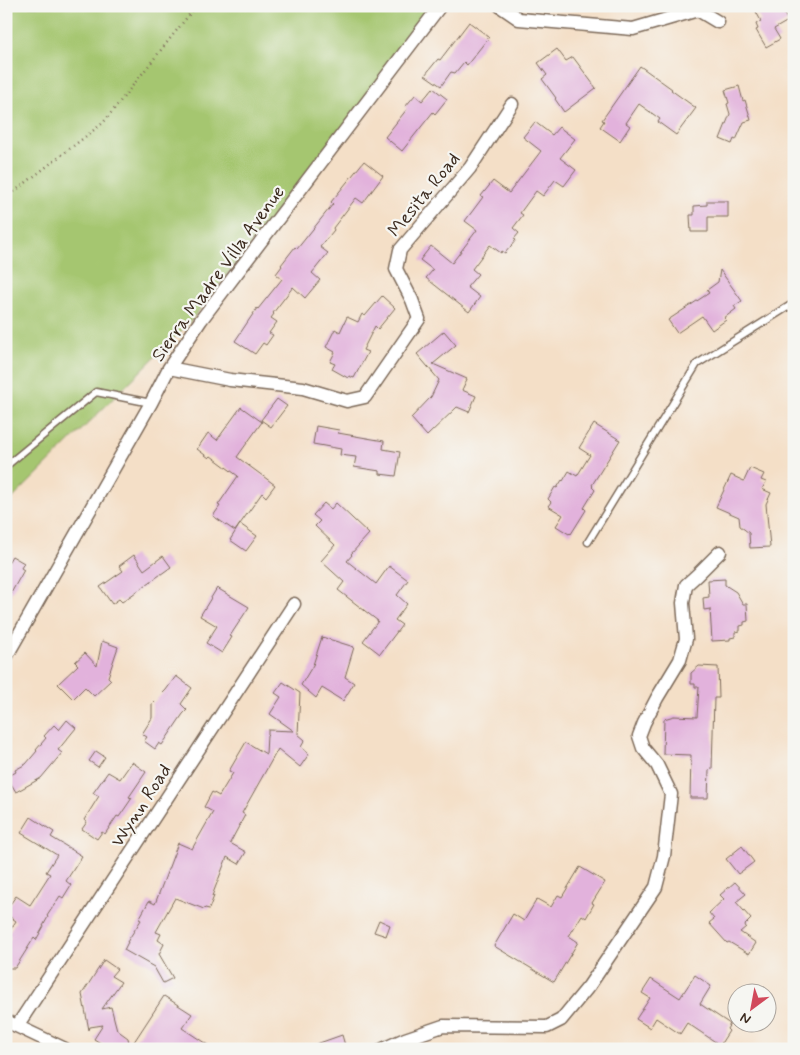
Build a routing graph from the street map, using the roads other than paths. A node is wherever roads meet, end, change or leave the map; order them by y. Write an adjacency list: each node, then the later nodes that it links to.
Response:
1 (440, 6): 6 (street, Sierra Madre Villa Avenue)
2 (500, 6): 3 (street)
3 (718, 22)
4 (512, 104): 6 (street, Mesita Road)
5 (794, 303): 9 (lane)
6 (169, 368): 7 (street, Sierra Madre Villa Avenue)
7 (151, 403): 8 (lane); 12 (street, Sierra Madre Villa Avenue)
8 (6, 466)
9 (588, 542)
10 (720, 552): 15 (street)
11 (294, 604): 13 (street, Wynn Road)
12 (6, 657)
13 (12, 1023): 14 (street)
14 (65, 1049)
15 (383, 1049)

